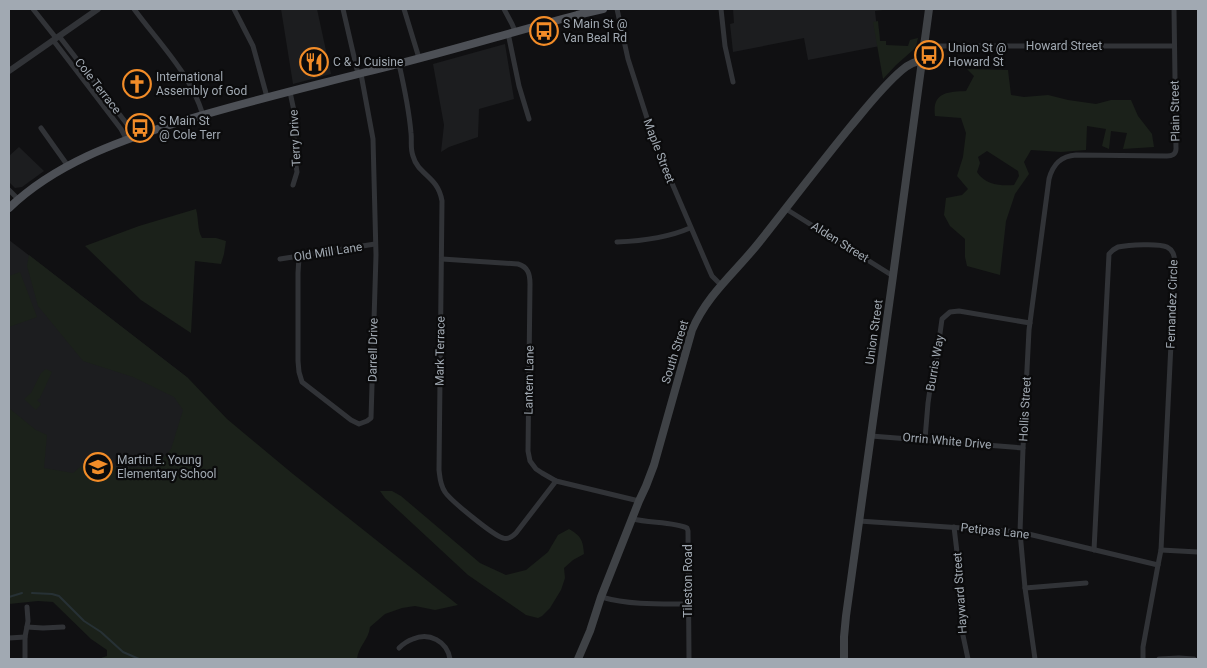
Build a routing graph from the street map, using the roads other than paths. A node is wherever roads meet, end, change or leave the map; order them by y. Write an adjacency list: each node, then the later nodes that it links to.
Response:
1 (33, 9): 14 (street, Cole Terrace)
2 (98, 9): 14 (street)
3 (134, 9): 25 (street)
4 (234, 9): 24 (street)
5 (343, 9): 21 (street, Darrell Drive)
6 (404, 9): 17 (street)
7 (504, 9): 13 (street)
8 (602, 9): 13 (main road)
9 (618, 9): 36 (street, Maple Street)
10 (722, 9): 22 (street)
11 (929, 9): 15 (main road, Union Street)
12 (1174, 9): 16 (street, Plain Street)
13 (511, 32): 17 (main road); 26 (street)
14 (56, 38): 20 (street); 28 (street, Cole Terrace); 28 (street, Cole Terrace)
15 (924, 46): 16 (street, Howard Street); 18 (main road, Union Street)
16 (1174, 46): 29 (street, Plain Street)
17 (419, 58): 19 (main road)
18 (922, 61): 35 (main road, South Street); 42 (main road, Union Street)
19 (399, 64): 21 (main road); 41 (street, Mark Terrace)
20 (9, 71)
21 (360, 74): 23 (main road); 38 (street, Darrell Drive)
22 (733, 82)
23 (290, 92): 24 (main road); 31 (street, Terry Drive)
24 (267, 97): 25 (main road)
25 (203, 114): 28 (main road)
26 (530, 119)
27 (41, 128): 30 (street)
28 (131, 138): 30 (main road)
29 (1058, 162): 44 (street, Hollis Street)
30 (68, 166): 33 (main road)
31 (293, 185)
32 (9, 190): 33 (street)
33 (18, 200): 34 (main road)
34 (9, 208)
35 (786, 208): 42 (street, Alden Street); 43 (main road, South Street)
36 (690, 228): 37 (street); 43 (street, Maple Street)
37 (617, 242)
38 (375, 244): 39 (street, Old Mill Lane); 39 (street, Darrell Drive)
39 (299, 257): 40 (street, Old Mill Lane)
40 (280, 259)
41 (442, 259): 48 (street, Lantern Lane); 48 (street, Mark Terrace)
42 (893, 276): 45 (main road, Union Street)
43 (721, 285): 49 (main road, South Street)
44 (1030, 322): 46 (street, Burris Way); 47 (street, Hollis Street)
45 (871, 436): 46 (street, Orrin White Drive); 51 (main road, Union Street)
46 (925, 439): 47 (street, Orrin White Drive)
47 (1023, 448): 53 (street, Hollis Street)
48 (556, 481): 49 (street, Lantern Lane)
49 (639, 501): 50 (main road, South Street)
50 (632, 519): 60 (main road, South Street); 61 (street, Tileston Road)
51 (859, 521): 52 (street, Petipas Lane); 72 (main road, Union Street)
52 (954, 527): 53 (street, Petipas Lane); 73 (street, Hayward Street)
53 (1020, 532): 54 (street, Petipas Lane); 59 (street, Hollis Street)
54 (1094, 550): 55 (street, Fernandez Circle); 57 (street, Petipas Lane)
55 (1161, 550): 56 (street); 57 (street, Fernandez Circle)
56 (1198, 552)
57 (1158, 565): 75 (street, Fernandez Circle)
58 (1086, 583): 59 (street)
59 (1025, 588): 74 (street, Hollis Street)
60 (601, 597): 61 (street); 70 (main road, South Street)
61 (688, 604): 71 (street, Tileston Road)
62 (26, 607): 63 (street)
63 (27, 626): 64 (street); 65 (street)
64 (63, 627)
65 (25, 637): 66 (street); 68 (street)
66 (9, 638)
67 (399, 648): 69 (street)
68 (25, 659)
69 (450, 659)
70 (578, 659)
71 (689, 659)
72 (844, 659)
73 (968, 659)
74 (1035, 659)
75 (1143, 659)
76 (1159, 659): 77 (street)
77 (1194, 659)

